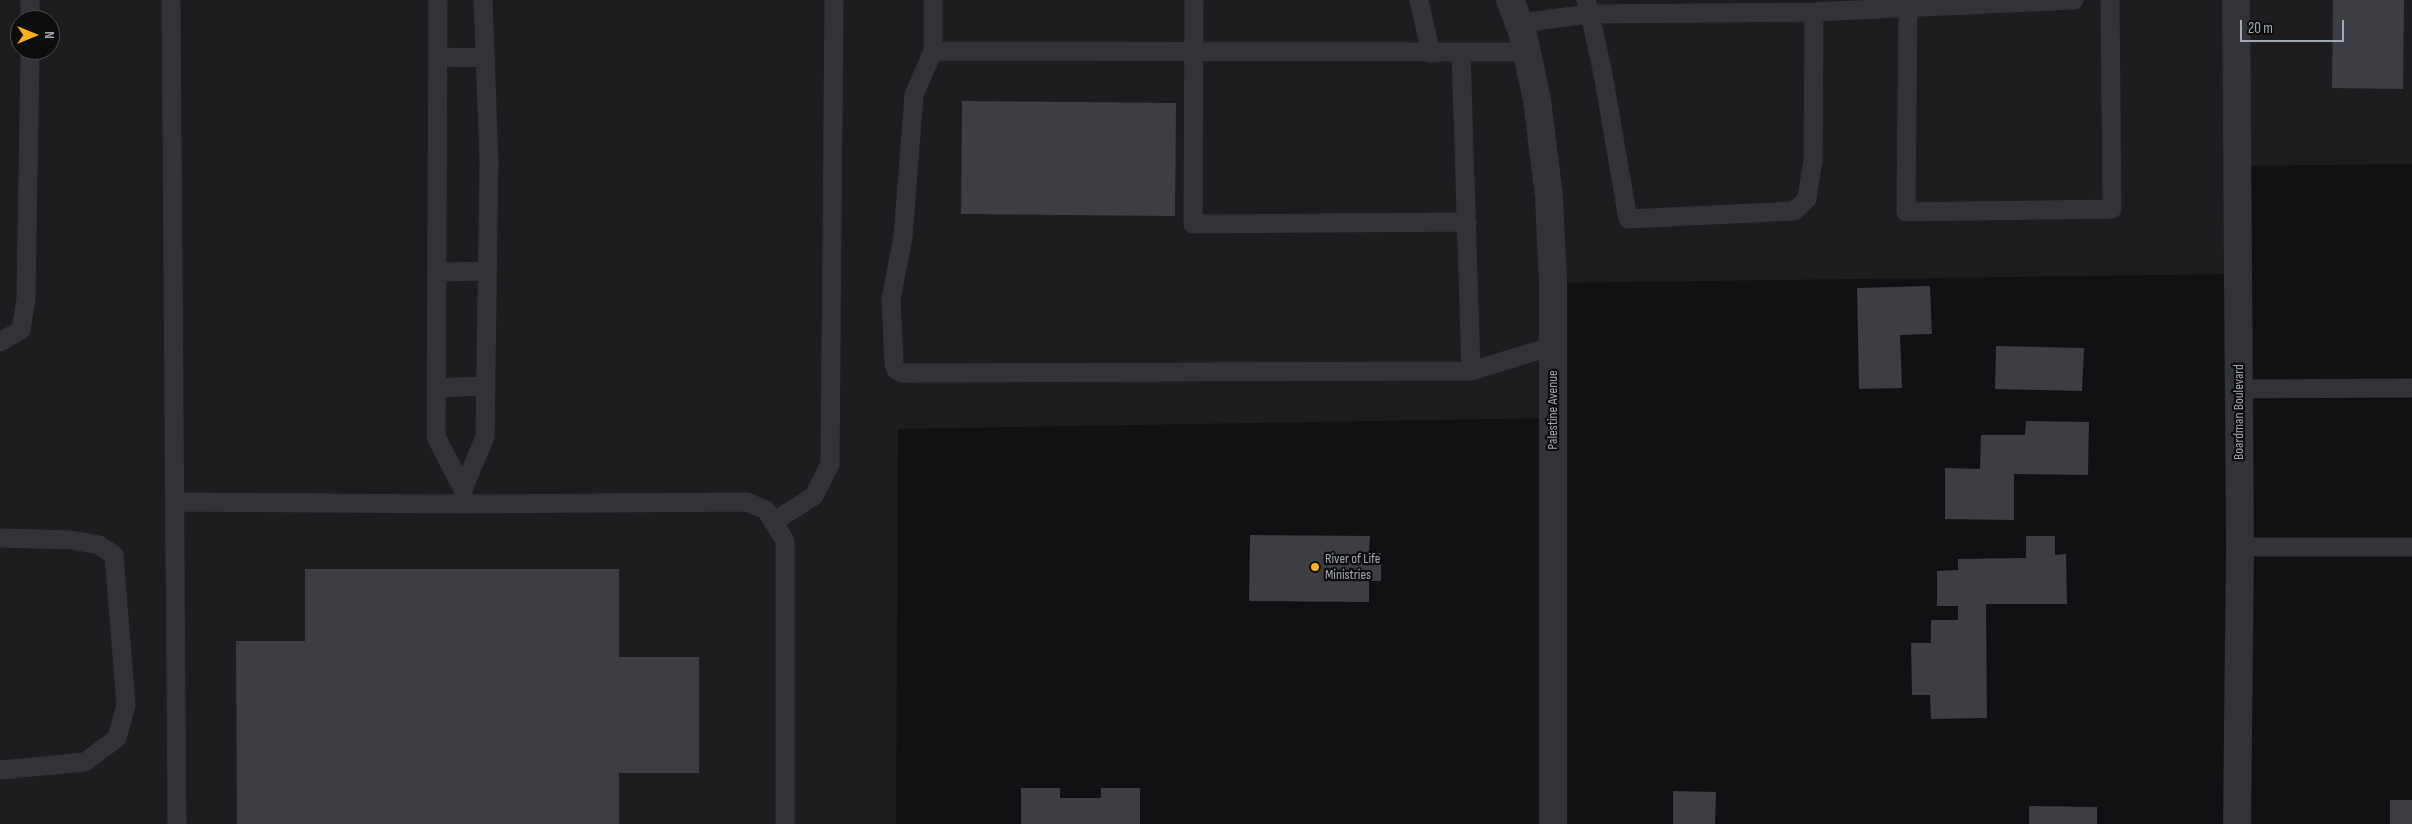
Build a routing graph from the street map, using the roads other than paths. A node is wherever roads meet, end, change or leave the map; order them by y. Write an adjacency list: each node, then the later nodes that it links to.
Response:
1 (171, 0): 34 (lane)
2 (438, 0): 20 (lane)
3 (483, 0): 21 (lane)
4 (834, 0): 35 (lane)
5 (933, 0): 16 (lane)
6 (1194, 0): 15 (lane)
7 (1419, 0): 19 (lane)
8 (2074, 0): 12 (lane)
9 (2110, 0): 12 (lane)
10 (2236, 0): 32 (street, Boardman Boulevard)
11 (1588, 7): 13 (lane); 14 (lane); 14 (lane)
12 (1908, 8): 14 (lane)
13 (1514, 12): 18 (street, Palestine Avenue)
14 (1814, 12)
15 (1195, 50): 16 (lane); 19 (lane); 23 (lane)
16 (933, 51): 28 (lane)
17 (1461, 52): 18 (lane); 19 (lane); 23 (lane)
18 (1527, 52): 27 (street, Palestine Avenue)
19 (1431, 53)
20 (438, 57): 21 (lane); 25 (lane)
21 (484, 58): 24 (lane)
22 (30, 60): 26 (lane)
23 (1467, 222): 28 (lane)
24 (487, 271): 25 (lane); 29 (lane)
25 (437, 272): 30 (lane)
26 (0, 342)
27 (1553, 346): 28 (lane); 42 (street, Palestine Avenue)
28 (1471, 371)
29 (486, 386): 30 (lane); 33 (lane)
30 (436, 388): 33 (lane)
31 (2412, 388): 32 (lane)
32 (2239, 389): 37 (street, Boardman Boulevard)
33 (463, 497): 34 (lane); 35 (lane)
34 (175, 502): 40 (lane)
35 (773, 522): 41 (lane)
36 (0, 538): 39 (lane)
37 (2240, 547): 38 (lane); 43 (street, Boardman Boulevard)
38 (2412, 547)
39 (0, 770)
40 (177, 824)
41 (785, 824)
42 (1553, 824)
43 (2237, 824)

